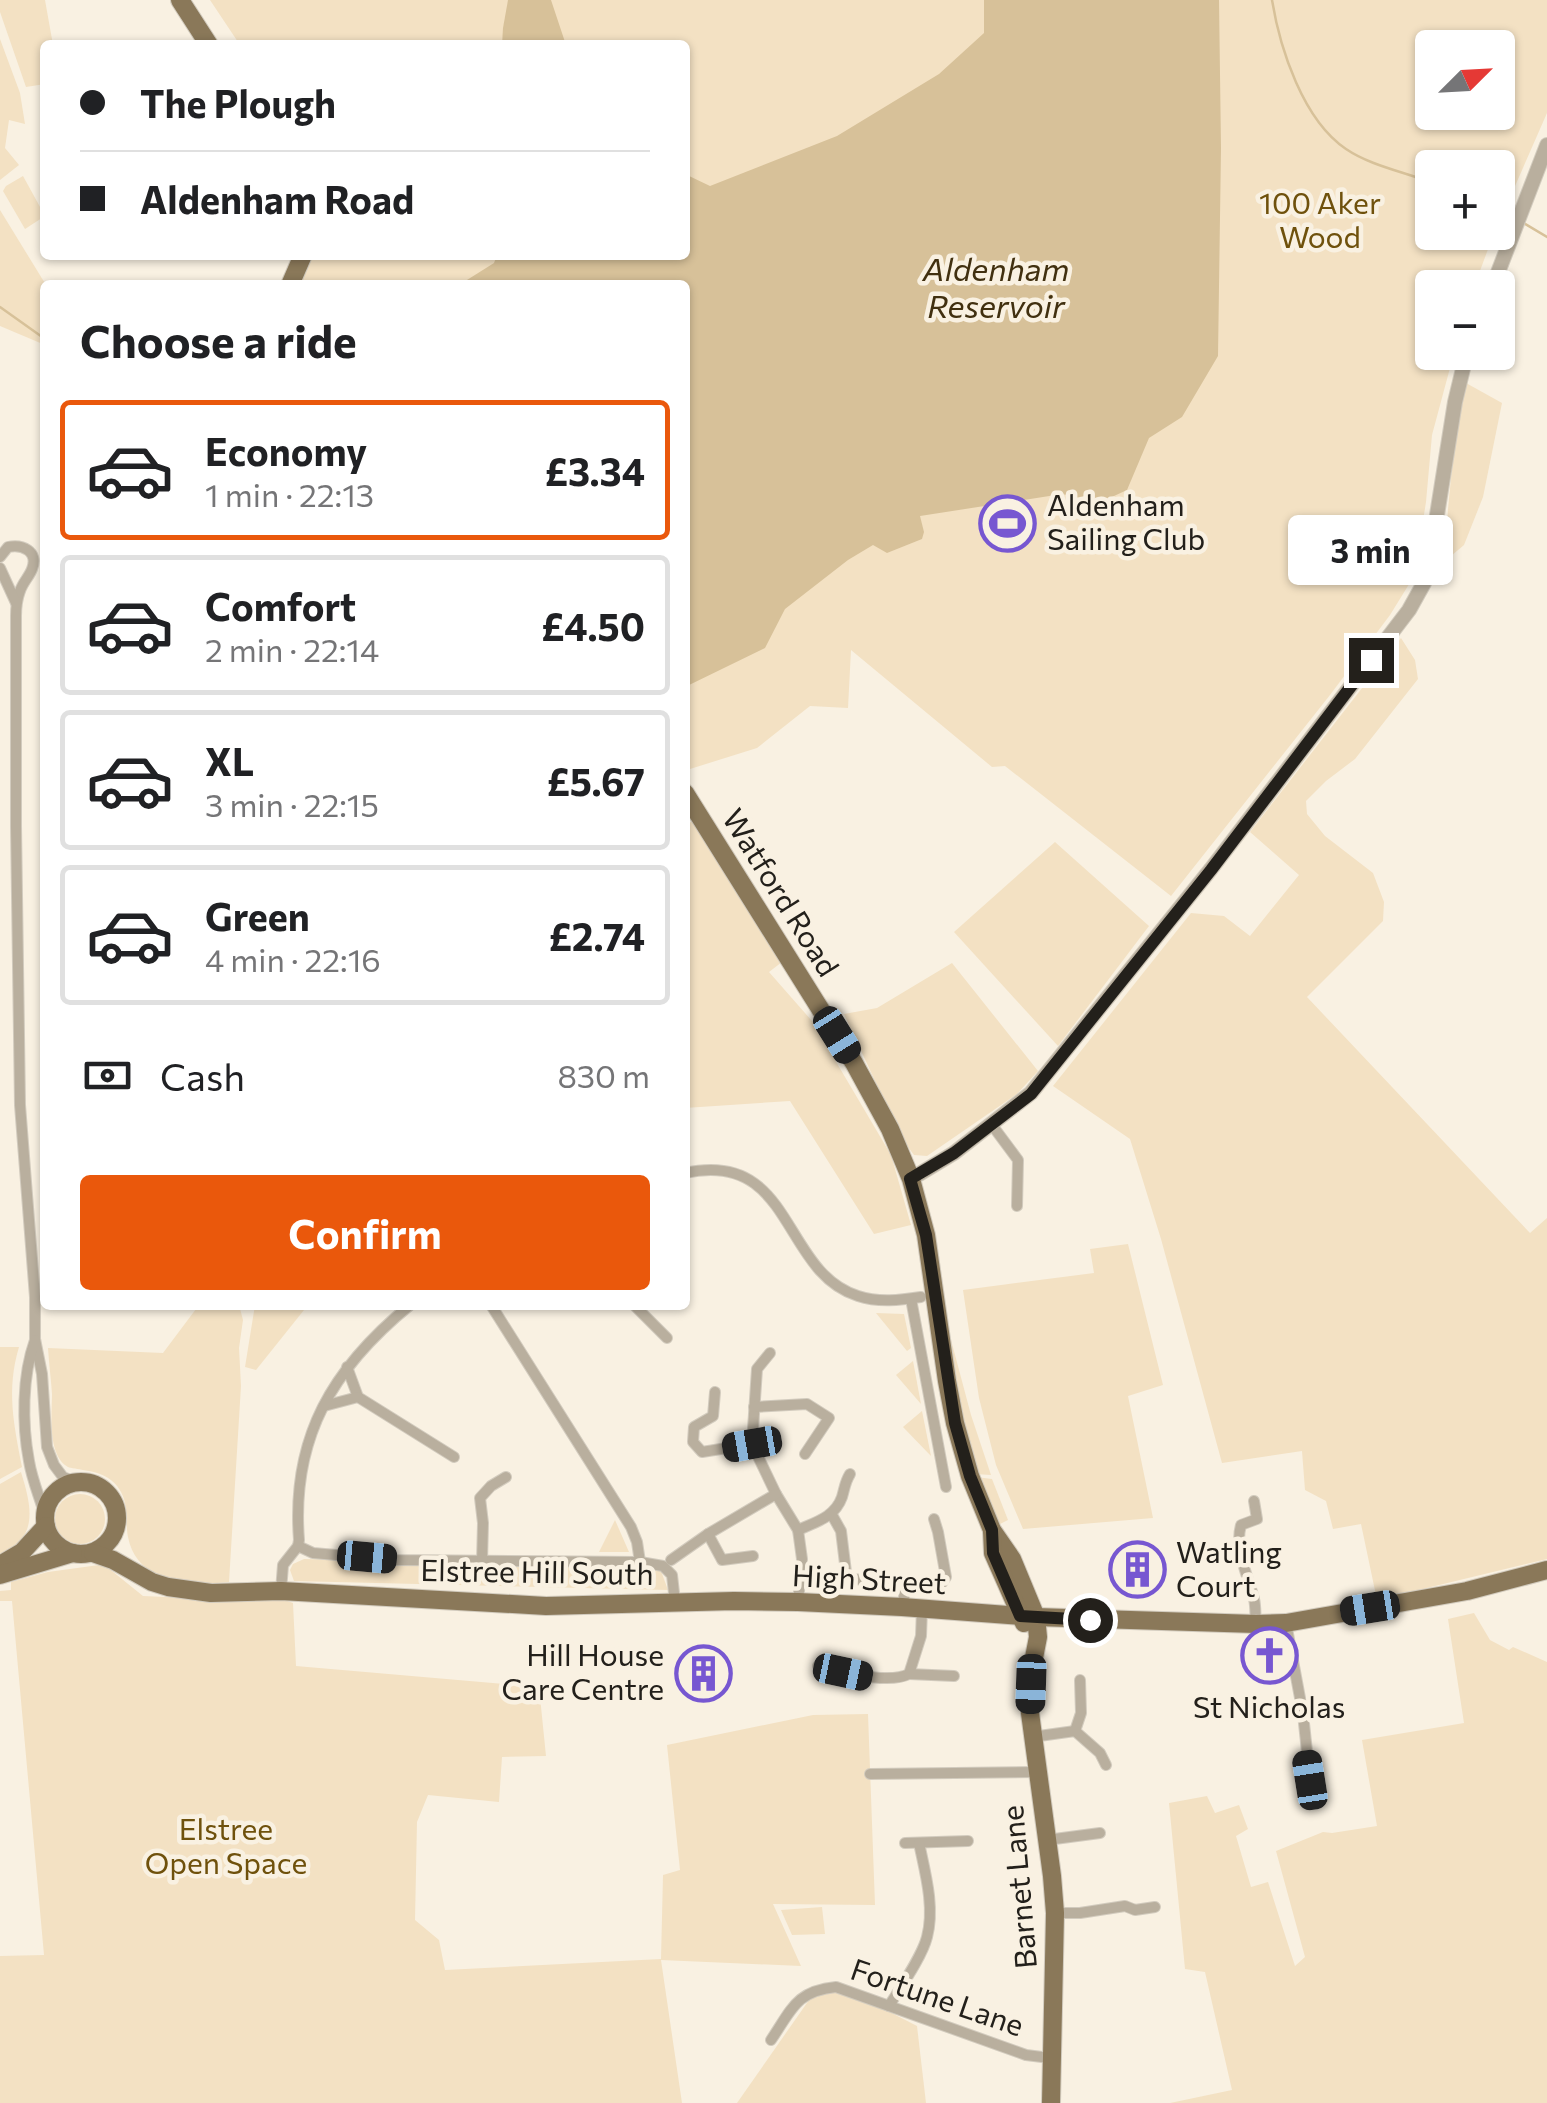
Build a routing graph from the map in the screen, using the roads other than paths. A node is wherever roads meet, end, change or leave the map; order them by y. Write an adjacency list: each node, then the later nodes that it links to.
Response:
1 (180, 0): 2 (main road)
2 (206, 40)
3 (1547, 145): 4 (street)
4 (1499, 270)
5 (1462, 370): 11 (street)
6 (0, 557): 8 (street)
7 (1, 570): 8 (street); 9 (street)
8 (27, 576): 9 (street)
9 (16, 604): 19 (street)
10 (690, 801): 13 (main road, Watford Road)
11 (992, 1126): 13 (street); 14 (street)
12 (690, 1172): 32 (street)
13 (910, 1179): 40 (main road, Watford Road)
14 (1017, 1206)
15 (404, 1310): 21 (street)
16 (494, 1310): 48 (street)
17 (639, 1310): 18 (street)
18 (667, 1338)
19 (35, 1339): 31 (street); 37 (street)
20 (770, 1354): 25 (street)
21 (347, 1366): 23 (street); 24 (street)
22 (715, 1392): 26 (street)
23 (358, 1397): 24 (street); 28 (street)
24 (324, 1406): 42 (street)
25 (754, 1407): 26 (street); 27 (street)
26 (752, 1444): 33 (street)
27 (805, 1454)
28 (454, 1458)
29 (850, 1474): 35 (street)
30 (506, 1476): 47 (street)
31 (76, 1482): 37 (main road); 38 (main road)
32 (946, 1487)
33 (776, 1494): 39 (street); 41 (street)
34 (1254, 1500): 64 (street)
35 (832, 1515): 39 (street); 53 (street)
36 (934, 1519): 59 (street)
37 (45, 1521): 43 (main road); 49 (main road)
38 (115, 1527): 44 (main road); 50 (main road)
39 (798, 1530): 58 (street)
40 (992, 1530): 54 (main road, Watford Road); 62 (main road, Watford Road)
41 (708, 1534): 45 (street); 46 (street)
42 (298, 1546): 47 (street); 55 (street)
43 (74, 1553): 44 (main road); 52 (main road)
44 (94, 1553): 50 (main road, Elstree Hill South)
45 (754, 1556)
46 (671, 1560)
47 (482, 1562): 48 (street)
48 (640, 1562): 56 (street)
49 (0, 1564)
50 (133, 1570): 55 (main road, Elstree Hill South)
51 (1547, 1570): 63 (main road, High Street)
52 (0, 1575)
53 (887, 1582)
54 (1004, 1582): 61 (main road); 62 (main road, Watford Road)
55 (280, 1591): 56 (main road, Elstree Hill South)
56 (675, 1602): 57 (main road, Elstree Hill South)
57 (706, 1602): 58 (main road, High Street)
58 (798, 1602): 59 (main road, High Street)
59 (902, 1607): 60 (main road, High Street)
60 (922, 1609): 61 (main road, High Street); 66 (street)
61 (983, 1615): 62 (main road, High Street)
62 (1037, 1617): 64 (main road, High Street); 70 (main road, Barnet Lane)
63 (1286, 1623): 64 (main road, High Street); 74 (street)
64 (1256, 1624)
65 (818, 1666): 66 (street)
66 (906, 1676): 67 (street)
67 (954, 1676)
68 (1080, 1680): 69 (street)
69 (1075, 1732): 70 (street); 71 (street)
70 (1032, 1736): 72 (main road, Barnet Lane)
71 (1106, 1766)
72 (1036, 1772): 73 (street); 76 (main road, Barnet Lane)
73 (870, 1774)
74 (1316, 1792)
75 (1100, 1833): 76 (street)
76 (1047, 1840): 81 (main road, Barnet Lane)
77 (968, 1841): 79 (street)
78 (905, 1843): 79 (street)
79 (919, 1843): 82 (street)
80 (1155, 1907): 81 (street)
81 (1055, 1913): 84 (main road, Barnet Lane)
82 (889, 2006): 83 (street, Fortune Lane); 84 (street, Fortune Lane)
83 (771, 2040)
84 (1050, 2058): 85 (main road, Barnet Lane)
85 (1051, 2103)

